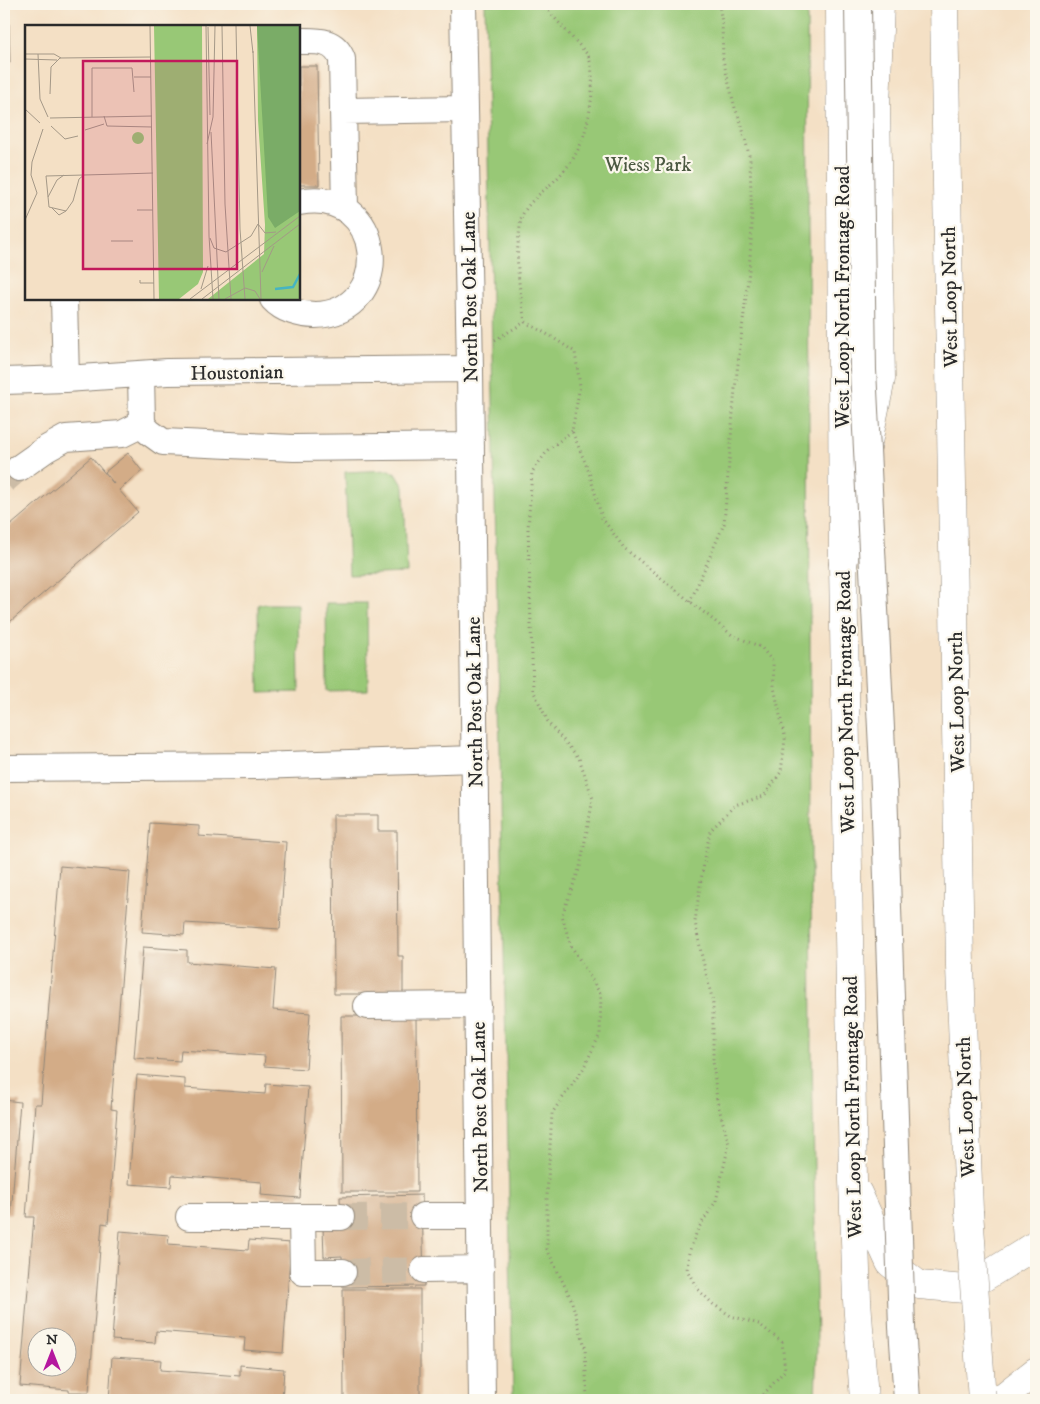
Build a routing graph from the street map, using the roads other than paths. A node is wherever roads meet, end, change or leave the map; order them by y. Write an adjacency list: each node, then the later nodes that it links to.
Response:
1 (462, 4): 7 (street, North Post Oak Lane)
2 (840, 4): 20 (main road, West Loop North Frontage Road)
3 (858, 4): 40 (street, bridge)
4 (880, 4): 20 (main road)
5 (944, 4): 41 (main road, West Loop North, bridge)
6 (300, 41): 8 (street)
7 (465, 109): 8 (street); 13 (street, North Post Oak Lane)
8 (343, 111): 10 (street)
9 (300, 202): 10 (street)
10 (345, 208): 12 (street)
11 (64, 300): 15 (street)
12 (274, 300)
13 (470, 362): 14 (street, Houstonian); 18 (street, North Post Oak Lane)
14 (141, 374): 15 (street, Houstonian); 17 (street)
15 (66, 380): 16 (street, Houstonian)
16 (4, 381)
17 (142, 424): 18 (street); 19 (street)
18 (471, 446): 21 (street, North Post Oak Lane)
19 (19, 468)
20 (843, 564): 25 (main road, West Loop North Frontage Road)
21 (475, 759): 22 (street); 23 (street, North Post Oak Lane)
22 (5, 768)
23 (478, 1005): 24 (street); 28 (street, North Post Oak Lane)
24 (367, 1006)
25 (852, 1180): 31 (main road); 35 (main road, West Loop North Frontage Road)
26 (341, 1216): 30 (street)
27 (423, 1216): 28 (street)
28 (480, 1216): 32 (street, North Post Oak Lane)
29 (189, 1217): 30 (street)
30 (302, 1217): 34 (street)
31 (1036, 1245)
32 (480, 1269): 33 (street); 37 (street, North Post Oak Lane)
33 (424, 1270)
34 (342, 1272)
35 (857, 1300): 38 (main road); 39 (main road, West Loop North Frontage Road)
36 (1036, 1371): 42 (main road)
37 (482, 1400)
38 (849, 1400)
39 (864, 1400)
40 (907, 1400)
41 (982, 1400)
42 (999, 1400)

